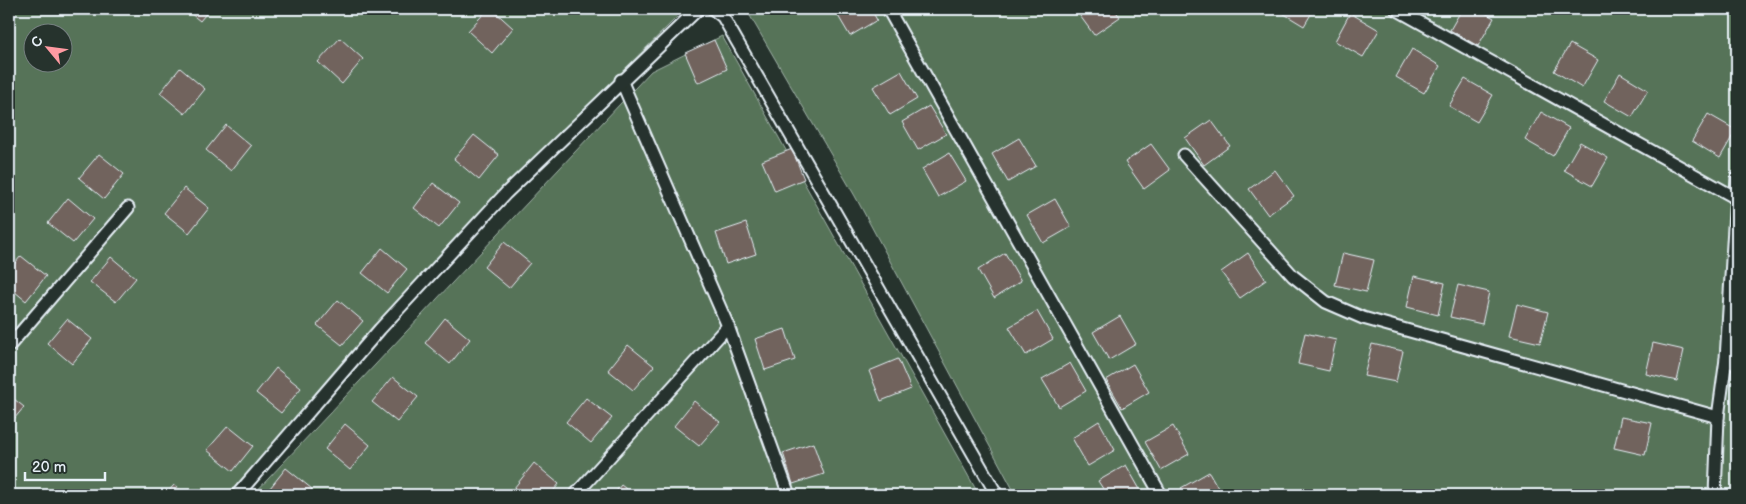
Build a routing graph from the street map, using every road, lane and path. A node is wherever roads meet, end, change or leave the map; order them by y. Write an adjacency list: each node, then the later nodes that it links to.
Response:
1 (698, 9): 5 (lane)
2 (713, 9): 18 (lane)
3 (888, 9): 19 (lane)
4 (1396, 9): 8 (lane)
5 (622, 80): 10 (lane); 15 (lane)
6 (1184, 155): 14 (lane)
7 (1737, 178): 8 (lane)
8 (1736, 198): 12 (lane)
9 (128, 208): 11 (lane)
10 (728, 326): 16 (lane); 17 (lane)
11 (9, 346)
12 (1726, 359): 13 (lane); 14 (lane)
13 (1737, 365)
14 (1718, 417): 20 (lane)
15 (237, 495)
16 (575, 495)
17 (789, 495)
18 (997, 495)
19 (1161, 495)
20 (1715, 495)

